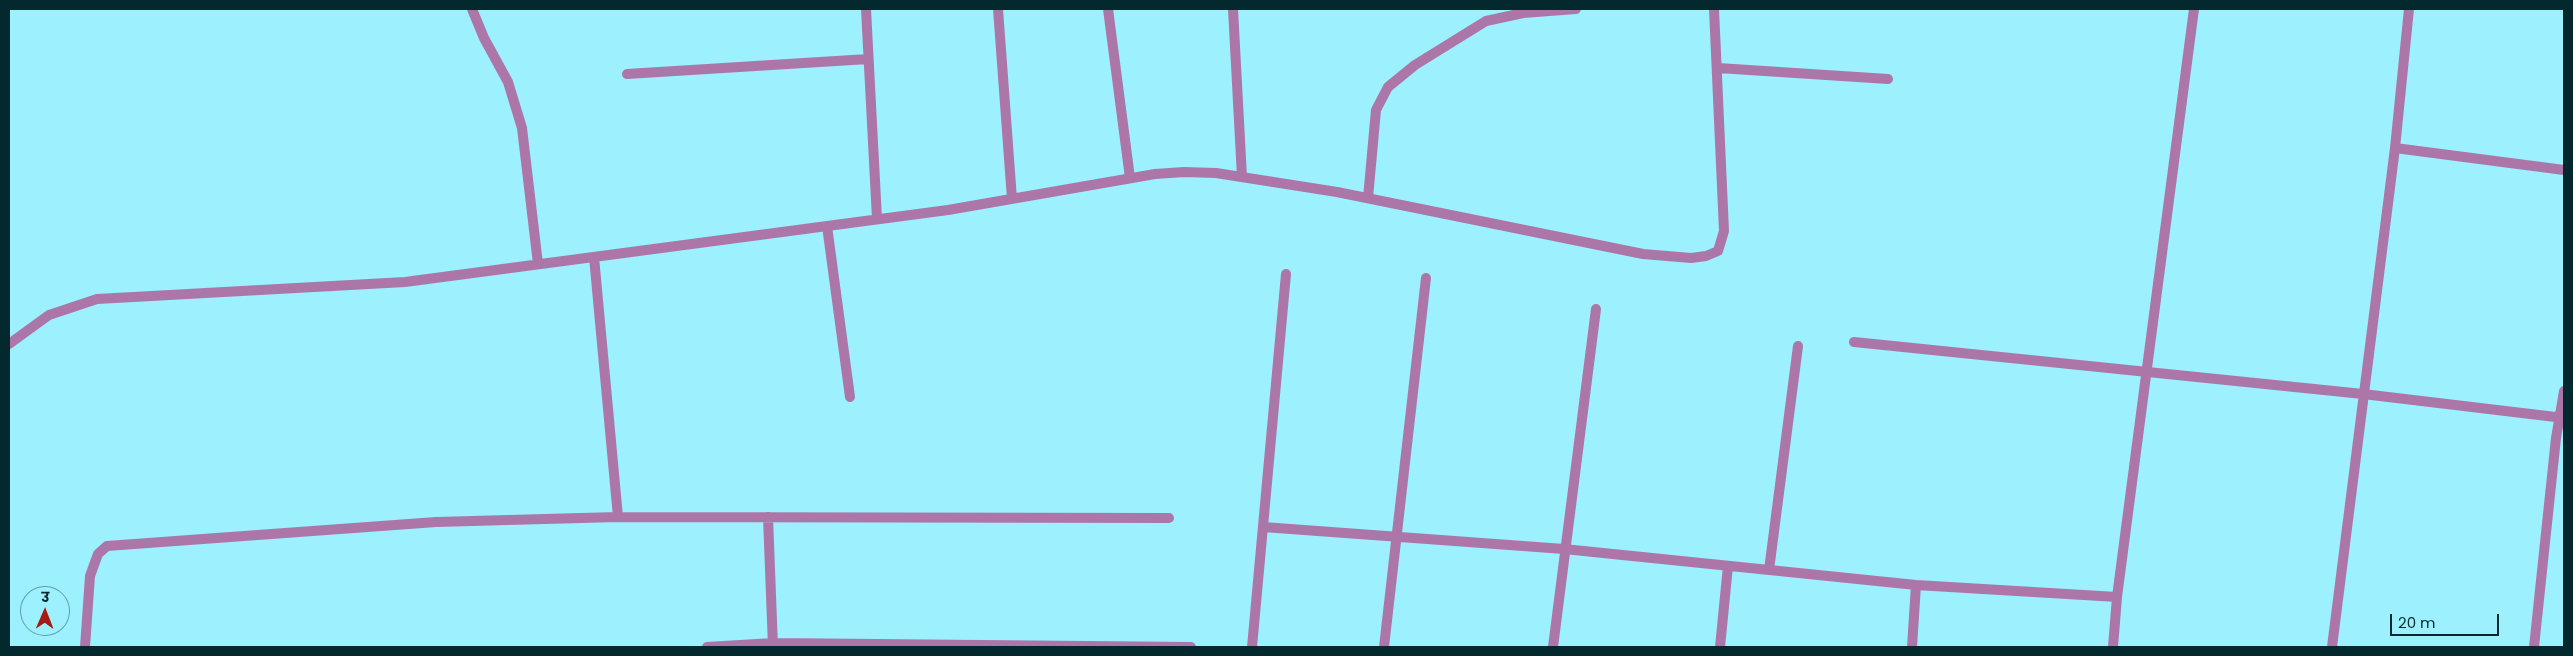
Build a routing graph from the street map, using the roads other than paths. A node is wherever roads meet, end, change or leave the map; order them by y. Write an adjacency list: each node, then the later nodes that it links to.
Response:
1 (472, 9): 23 (street)
2 (866, 9): 10 (street)
3 (998, 9): 19 (street)
4 (1108, 9): 17 (street)
5 (1232, 9): 16 (street)
6 (1576, 9): 18 (street)
7 (1714, 9): 11 (street)
8 (2194, 9): 30 (street)
9 (2409, 9): 14 (street)
10 (868, 59): 12 (street); 20 (street)
11 (1718, 68): 13 (street); 18 (street)
12 (627, 74)
13 (1888, 79)
14 (2395, 148): 15 (street); 32 (street)
15 (2564, 170)
16 (1242, 177): 17 (street); 18 (street)
17 (1130, 178): 19 (street)
18 (1368, 198)
19 (1012, 199): 20 (street)
20 (877, 219): 21 (street)
21 (826, 226): 22 (street); 33 (street)
22 (594, 257): 23 (street); 35 (street)
23 (538, 264): 28 (street)
24 (1286, 274): 38 (street)
25 (1426, 278): 39 (street)
26 (1596, 309): 40 (street)
27 (1854, 342): 30 (street)
28 (9, 344)
29 (1798, 346): 42 (street)
30 (2147, 373): 32 (street); 44 (street)
31 (2564, 391): 34 (street)
32 (2363, 394): 34 (street); 55 (street)
33 (850, 397)
34 (2562, 417): 56 (street)
35 (618, 517): 36 (street); 47 (street)
36 (768, 517): 37 (street); 45 (street)
37 (1169, 518)
38 (1263, 526): 39 (street); 49 (street)
39 (1397, 536): 40 (street); 50 (street)
40 (1564, 549): 41 (street); 51 (street)
41 (1728, 566): 42 (street); 52 (street)
42 (1769, 570): 43 (street)
43 (1916, 585): 44 (street); 53 (street)
44 (2117, 597): 54 (street)
45 (773, 645): 46 (street); 48 (street)
46 (1191, 646)
47 (85, 647)
48 (706, 647)
49 (1252, 647)
50 (1384, 647)
51 (1552, 647)
52 (1720, 647)
53 (1912, 647)
54 (2113, 647)
55 (2332, 647)
56 (2534, 647)

